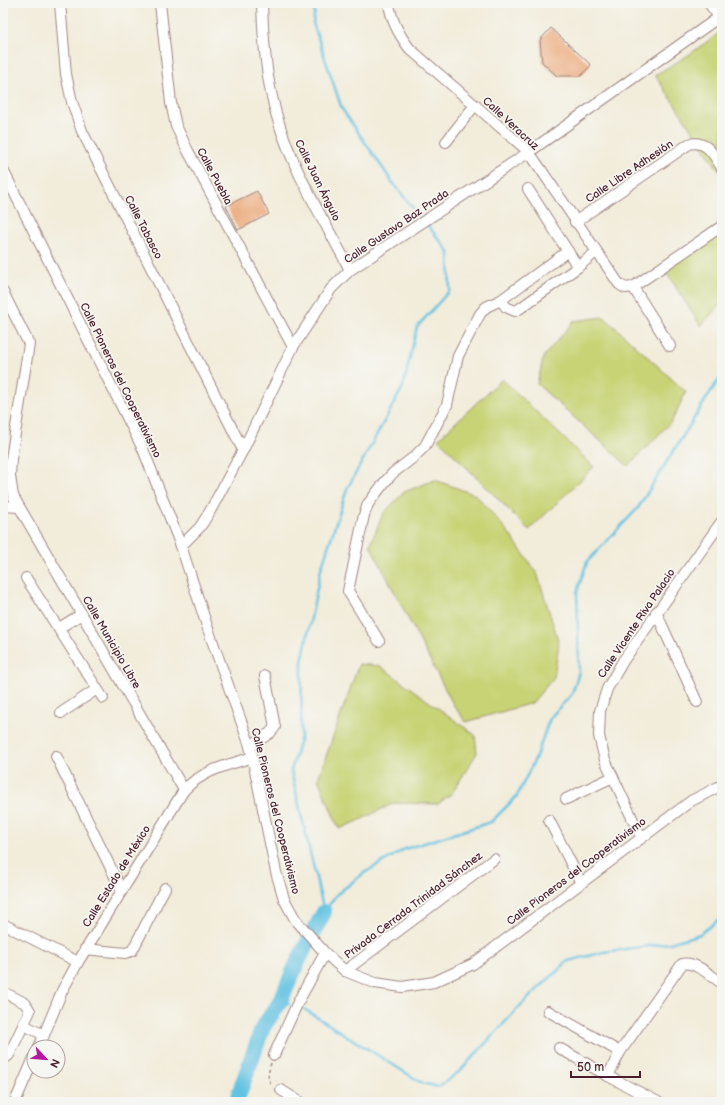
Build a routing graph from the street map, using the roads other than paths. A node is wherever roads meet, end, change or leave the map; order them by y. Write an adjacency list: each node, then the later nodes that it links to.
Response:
1 (60, 3): 26 (street, Calle Tabasco)
2 (160, 3): 25 (street, Calle Puebla)
3 (262, 3): 18 (street, Calle Juan Ángulo)
4 (389, 3): 7 (street, Calle Veracruz)
5 (709, 3): 6 (street)
6 (720, 16): 9 (street, Calle Gustavo Baz Prada)
7 (475, 105): 8 (street); 9 (street, Calle Veracruz)
8 (446, 142)
9 (529, 152): 13 (street, Calle Veracruz); 18 (street, Calle Gustavo Baz Prada)
10 (722, 168): 13 (street, Calle Libre Adhesión)
11 (3, 170): 32 (street, Calle Pioneros del Cooperativismo)
12 (528, 189): 15 (street)
13 (575, 222): 16 (street, Calle Veracruz)
14 (722, 226): 20 (street)
15 (568, 251): 17 (street); 19 (street)
16 (596, 252): 17 (street); 20 (street, Calle Veracruz)
17 (578, 267): 21 (street)
18 (350, 270): 25 (street, Calle Gustavo Baz Prada)
19 (537, 274): 21 (street); 23 (street)
20 (629, 287): 24 (street, Calle Veracruz)
21 (548, 289): 23 (street)
22 (3, 292): 27 (street, Calle Municipio Libre)
23 (501, 300): 37 (street)
24 (670, 346)
25 (293, 347): 26 (street, Calle Gustavo Baz Prada)
26 (243, 450): 32 (street, Calle Gustavo Baz Prada)
27 (11, 459): 28 (street); 30 (street, Calle Municipio Libre)
28 (3, 471)
29 (3, 506): 30 (street)
30 (19, 507): 35 (street, Calle Municipio Libre)
31 (722, 521): 34 (street, Calle Vicente Riva Palacio)
32 (181, 546): 41 (street, Calle Pioneros del Cooperativismo)
33 (26, 578): 36 (street)
34 (656, 612): 39 (street); 44 (street, Calle Vicente Riva Palacio)
35 (82, 614): 36 (street); 46 (street, Calle Municipio Libre)
36 (59, 628): 40 (street)
37 (379, 641)
38 (266, 676): 41 (street)
39 (697, 702)
40 (61, 713)
41 (250, 746): 43 (street, Calle Pioneros del Cooperativismo)
42 (56, 756): 53 (street)
43 (253, 758): 46 (street, Calle Estado de México); 56 (street, Calle Pioneros del Cooperativismo)
44 (613, 777): 47 (street); 49 (street, Calle Vicente Riva Palacio)
45 (722, 785): 49 (street, Calle Pioneros del Cooperativismo)
46 (184, 790): 53 (street, Calle Estado de México)
47 (566, 799)
48 (549, 820): 51 (street)
49 (642, 837): 51 (street, Calle Pioneros del Cooperativismo)
50 (494, 859): 58 (street, Privada Cerrada Trinidad Sánchez)
51 (581, 883): 58 (street, Calle Pioneros del Cooperativismo)
52 (165, 888): 55 (street)
53 (121, 889): 55 (street, Calle Estado de México)
54 (3, 924): 57 (street)
55 (85, 949): 57 (street, Calle Estado de México)
56 (322, 950): 58 (street, Calle Pioneros del Cooperativismo); 67 (street)
57 (78, 962): 63 (street, Calle Estado de México)
58 (345, 971)
59 (722, 983): 66 (street)
60 (3, 992): 62 (street)
61 (548, 1011): 66 (street)
62 (24, 1025): 63 (street); 68 (street)
63 (44, 1035): 64 (street, Calle Estado de México)
64 (42, 1039)
65 (559, 1048): 69 (street)
66 (620, 1052): 69 (street)
67 (274, 1056)
68 (3, 1060)
69 (608, 1076): 74 (street)
70 (26, 1077): 72 (street)
71 (281, 1090): 73 (street)
72 (15, 1102)
73 (300, 1102)
74 (658, 1102)

